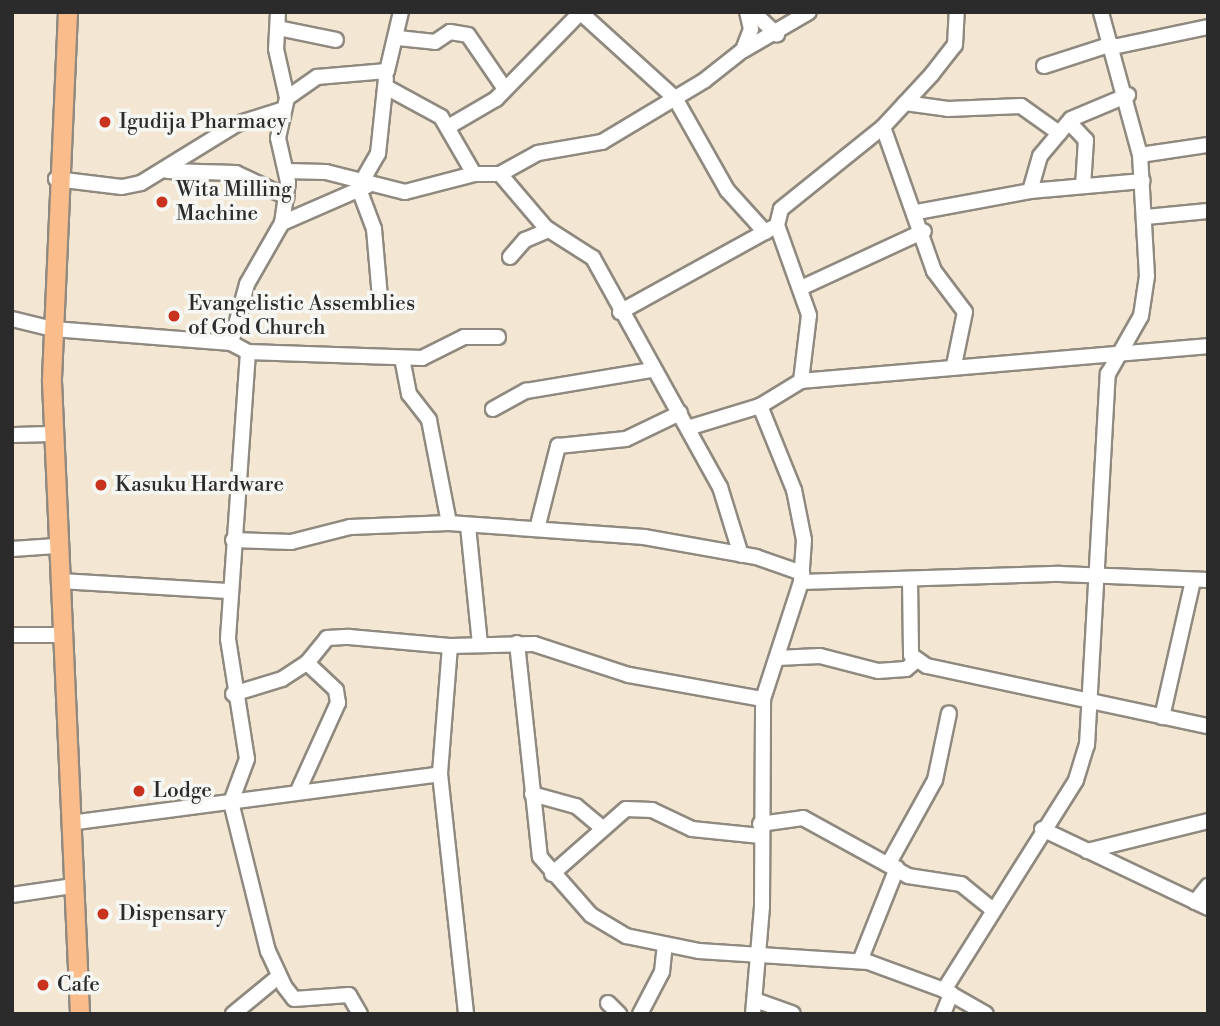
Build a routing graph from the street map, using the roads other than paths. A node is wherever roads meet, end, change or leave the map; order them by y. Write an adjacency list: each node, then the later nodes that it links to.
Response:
1 (68, 12): 39 (main road)
2 (278, 12): 10 (street)
3 (401, 12): 12 (street)
4 (809, 12): 11 (street)
5 (1101, 12): 14 (street)
6 (580, 13): 20 (street); 22 (street)
7 (755, 13): 11 (street); 15 (street)
8 (961, 15): 25 (street)
9 (1208, 27): 14 (street)
10 (278, 28): 13 (street); 18 (street)
11 (777, 34): 15 (street)
12 (398, 38): 17 (street); 22 (street)
13 (336, 40)
14 (1113, 46): 16 (street); 23 (street)
15 (743, 50): 24 (street)
16 (1044, 66)
17 (387, 71): 19 (street); 21 (street)
18 (283, 74): 19 (street); 26 (street)
19 (317, 77): 26 (street)
20 (661, 86): 24 (street); 27 (street)
21 (386, 87): 30 (street); 41 (street)
22 (505, 89): 30 (street)
23 (1128, 95): 32 (street); 34 (street)
24 (675, 99): 27 (street); 49 (street)
25 (905, 103): 31 (street); 32 (street)
26 (286, 104): 28 (street); 29 (street)
27 (660, 106): 38 (street)
28 (263, 118): 29 (street); 35 (street)
29 (279, 127): 36 (street)
30 (448, 127): 37 (street)
31 (883, 127): 46 (street); 49 (street)
32 (1064, 127): 42 (street); 43 (street)
33 (1208, 145): 34 (street)
34 (1140, 155): 40 (street)
35 (167, 171): 39 (street); 44 (street)
36 (286, 171): 41 (street); 44 (street)
37 (474, 174): 38 (street); 41 (street)
38 (500, 174): 50 (street)
39 (56, 179): 57 (main road)
40 (1143, 181): 42 (street); 47 (street)
41 (363, 186): 48 (street); 54 (street)
42 (1083, 186): 43 (street)
43 (1030, 191): 46 (street)
44 (286, 197): 48 (street)
45 (1208, 211): 47 (street)
46 (917, 212): 51 (street)
47 (1146, 217): 61 (street)
48 (282, 223): 59 (street)
49 (771, 229): 53 (street); 55 (street)
50 (550, 230): 52 (street); 55 (street)
51 (924, 231): 53 (street); 64 (street)
52 (510, 257)
53 (803, 287): 66 (street)
54 (380, 297)
55 (620, 312): 65 (street)
56 (12, 319): 57 (street)
57 (52, 329): 59 (street); 71 (main road)
58 (498, 337): 63 (street)
59 (232, 343): 62 (street)
60 (1208, 346): 61 (street)
61 (1116, 351): 64 (street); 80 (street)
62 (248, 352): 63 (street); 76 (street)
63 (402, 358): 73 (street)
64 (954, 365): 66 (street)
65 (652, 370): 68 (street); 69 (street)
66 (801, 381): 67 (street)
67 (760, 406): 70 (street); 81 (street)
68 (494, 409)
69 (680, 413): 70 (street); 75 (street)
70 (691, 427): 79 (street)
71 (53, 434): 72 (street); 77 (main road)
72 (12, 435)
73 (449, 523): 74 (street); 76 (street)
74 (468, 526): 75 (street); 89 (street)
75 (537, 529): 79 (street)
76 (233, 540): 85 (street)
77 (56, 546): 78 (street); 84 (main road)
78 (12, 550)
79 (741, 555): 81 (street)
80 (1100, 576): 82 (street); 83 (street); 96 (street)
81 (801, 577): 82 (street); 91 (street)
82 (910, 580): 92 (street)
83 (1200, 580): 98 (street)
84 (59, 582): 85 (street); 87 (main road)
85 (229, 591): 94 (street)
86 (12, 635): 87 (street)
87 (62, 635): 105 (main road)
88 (517, 643): 89 (street); 95 (street); 102 (street)
89 (480, 644): 90 (street)
90 (450, 646): 93 (street); 100 (street)
91 (777, 658): 92 (street); 95 (street)
92 (916, 661): 96 (street)
93 (307, 663): 94 (street); 101 (street)
94 (233, 694): 103 (street)
95 (763, 699): 108 (street)
96 (1088, 702): 98 (street); 107 (street)
97 (949, 713): 110 (street)
98 (1162, 717): 99 (street)
99 (1208, 726)
100 (440, 774): 101 (street); 127 (street)
101 (298, 791): 103 (street)
102 (532, 794): 106 (street); 111 (street)
103 (231, 802): 105 (street); 120 (street)
104 (1208, 821): 109 (street)
105 (70, 823): 112 (main road)
106 (600, 826): 108 (street); 111 (street)
107 (1042, 829): 109 (street); 116 (street)
108 (761, 830): 110 (street); 118 (street)
109 (1087, 851): 115 (street)
110 (893, 866): 116 (street); 119 (street)
111 (551, 874): 117 (street)
112 (73, 886): 114 (street); 124 (main road)
113 (1208, 886): 115 (street)
114 (12, 895)
115 (1201, 905)
116 (992, 909): 121 (street)
117 (665, 945): 118 (street); 129 (street)
118 (754, 957): 119 (street); 123 (street)
119 (860, 961): 121 (street)
120 (278, 977): 125 (street); 126 (street)
121 (948, 992): 131 (street); 132 (street)
122 (608, 1003): 128 (street)
123 (756, 1008): 130 (street)
124 (79, 1014)
125 (233, 1014)
126 (360, 1014)
127 (466, 1014)
128 (619, 1014)
129 (640, 1014)
130 (793, 1014)
131 (943, 1014)
132 (986, 1014)

